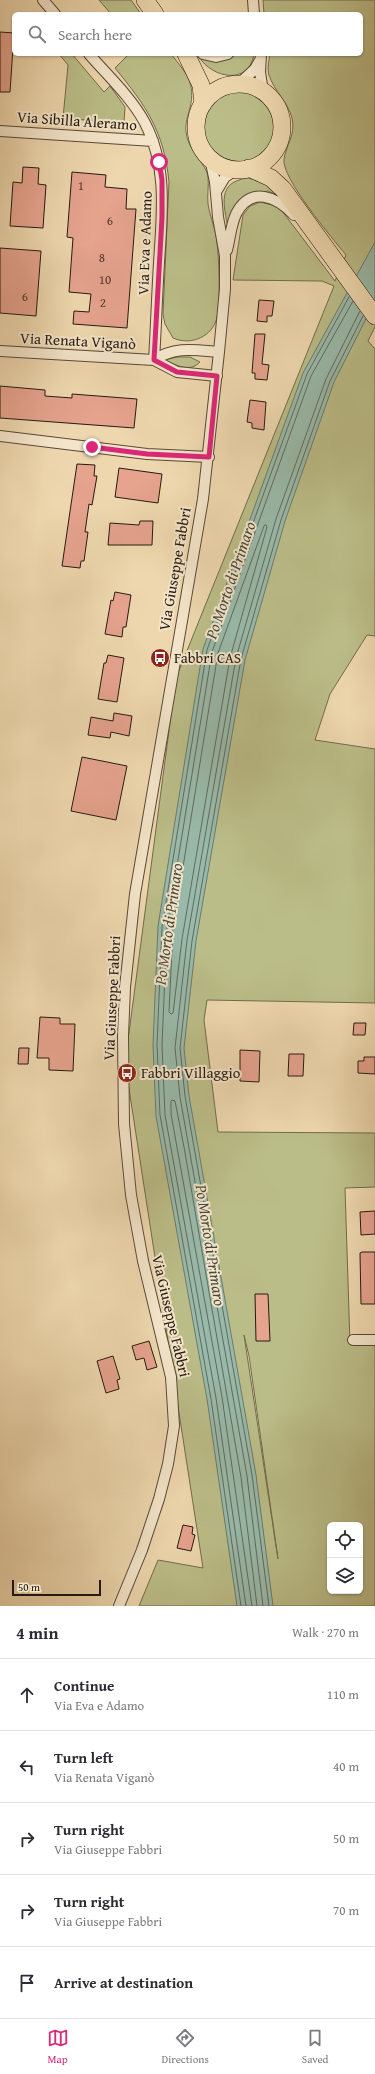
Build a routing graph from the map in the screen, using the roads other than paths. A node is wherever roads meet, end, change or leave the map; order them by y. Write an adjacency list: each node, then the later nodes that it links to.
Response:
1 (43, 0): 3 (street)
2 (149, 5): 4 (street)
3 (53, 12)
4 (157, 12)
5 (91, 56): 15 (street, Via Eva e Adamo)
6 (192, 56): 13 (main road)
7 (193, 56): 11 (main road)
8 (204, 56): 9 (street)
9 (220, 56)
10 (260, 57): 11 (street); 12 (street)
11 (235, 85): 12 (main road); 13 (main road)
12 (263, 92): 16 (main road)
13 (202, 104): 17 (main road)
14 (0, 131): 15 (street, Via Sibilla Aleramo)
15 (153, 141): 26 (street, Via Eva e Adamo)
16 (275, 149): 18 (main road); 19 (main road)
17 (210, 158): 18 (main road); 20 (street, Via Giuseppe Fabbri)
18 (243, 169): 19 (main road); 20 (street)
19 (284, 189): 21 (main road)
20 (216, 192): 22 (street, Via Giuseppe Fabbri)
21 (325, 247): 22 (street); 23 (main road)
22 (226, 256): 25 (street, Via Giuseppe Fabbri)
23 (375, 316)
24 (0, 351): 26 (street, Via Renata Viganò)
25 (220, 352): 26 (street, Via Renata Viganò); 27 (street, Via Giuseppe Fabbri)
26 (154, 360): 27 (street, Via Renata Viganò)
27 (217, 376): 29 (street, Via Giuseppe Fabbri)
28 (0, 436): 29 (street)
29 (209, 457): 32 (street, Via Giuseppe Fabbri)
30 (353, 1340): 31 (street)
31 (375, 1340)
32 (119, 1606)

